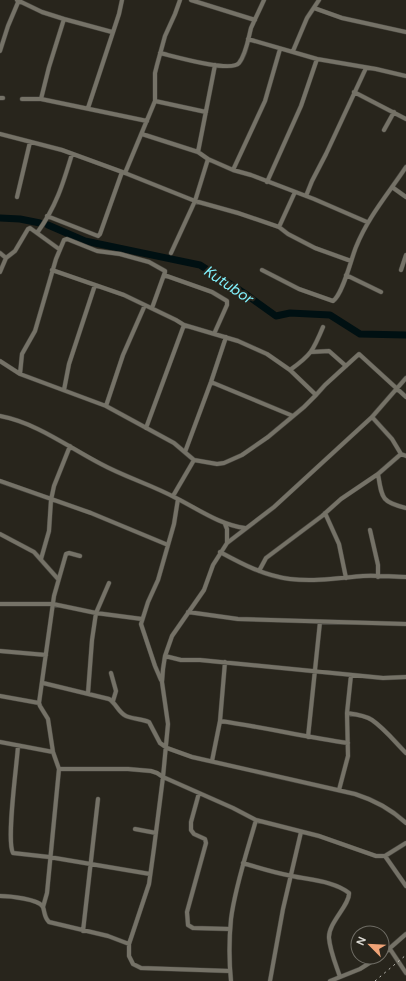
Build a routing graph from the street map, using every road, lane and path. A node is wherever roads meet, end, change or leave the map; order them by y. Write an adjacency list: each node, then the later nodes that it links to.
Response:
1 (18, 0): 8 (street); 14 (street)
2 (122, 0): 10 (street)
3 (180, 0): 16 (street)
4 (191, 0): 9 (street)
5 (264, 0): 9 (street)
6 (319, 0): 7 (street)
7 (314, 8): 11 (street); 15 (street)
8 (64, 19): 10 (street); 23 (street)
9 (254, 20): 12 (street)
10 (112, 32): 25 (street)
11 (406, 32)
12 (248, 39): 13 (street); 18 (street)
13 (280, 49): 15 (street); 38 (street)
14 (0, 51)
15 (293, 51): 17 (street)
16 (160, 53): 18 (street); 24 (street)
17 (317, 59): 19 (street); 40 (street)
18 (215, 66): 26 (street)
19 (366, 68): 20 (street); 21 (street)
20 (406, 76)
21 (354, 92): 27 (street); 43 (street)
22 (22, 99): 23 (street)
23 (41, 99): 25 (street)
24 (155, 101): 26 (street); 29 (street)
25 (88, 108): 29 (street)
26 (206, 112): 34 (street)
27 (394, 112): 28 (street); 30 (street)
28 (406, 119)
29 (147, 121): 32 (street)
30 (384, 130)
31 (0, 134): 33 (street)
32 (142, 134): 34 (street); 39 (street)
33 (30, 142): 35 (street); 44 (street)
34 (198, 152): 36 (street)
35 (72, 154): 39 (street); 47 (street)
36 (208, 159): 38 (street); 46 (street)
37 (406, 167): 41 (street)
38 (233, 170): 40 (street)
39 (124, 173): 46 (street); 47 (street)
40 (267, 182): 42 (street)
41 (392, 187): 45 (street); 48 (street)
42 (295, 192): 43 (street); 49 (street)
43 (306, 196): 48 (street)
44 (16, 197)
45 (406, 197)
46 (195, 201): 49 (street); 53 (street)
47 (47, 216): 50 (street)
48 (367, 222): 56 (street)
49 (279, 227): 56 (street)
50 (37, 232): 51 (street); 55 (street)
51 (59, 249): 57 (street); 60 (street)
52 (0, 253): 55 (street)
53 (172, 253)
54 (406, 255): 59 (street)
55 (6, 258): 61 (street)
56 (351, 261): 62 (street)
57 (52, 270): 63 (street); 75 (street)
58 (262, 270): 62 (street)
59 (401, 270)
60 (165, 271): 66 (street); 69 (street)
61 (0, 272)
62 (346, 275): 64 (street)
63 (95, 285): 65 (street); 79 (street)
64 (381, 292)
65 (145, 305): 66 (street); 83 (street)
66 (152, 308): 67 (street)
67 (184, 325): 69 (street); 87 (street)
68 (323, 327): 71 (street)
69 (214, 334): 70 (street)
70 (226, 337): 74 (street); 77 (street)
71 (311, 352): 73 (street); 74 (street)
72 (0, 361): 75 (street)
73 (346, 366): 80 (street); 81 (street)
74 (290, 370): 81 (street)
75 (20, 374): 79 (street)
76 (406, 378): 78 (street)
77 (211, 382): 85 (street); 89 (street)
78 (404, 383): 80 (street)
79 (64, 390): 83 (street)
80 (397, 390): 82 (street); 86 (street)
81 (316, 395): 85 (street)
82 (406, 397)
83 (106, 406): 87 (street)
84 (0, 416): 88 (street)
85 (293, 416): 92 (street)
86 (372, 417): 90 (street); 101 (street)
87 (146, 428): 89 (street)
88 (70, 446): 95 (street); 97 (street)
89 (185, 452): 92 (street)
90 (401, 454): 91 (street); 93 (street)
91 (406, 456)
92 (194, 460): 95 (street)
93 (378, 474): 98 (street); 99 (street)
94 (0, 481): 97 (street)
95 (173, 496): 96 (street)
96 (178, 499): 100 (street); 105 (street)
97 (50, 500): 105 (street); 108 (street)
98 (406, 508)
99 (325, 513): 109 (street); 112 (street)
100 (225, 524): 101 (street); 104 (street)
101 (245, 528): 104 (street)
102 (370, 530): 110 (street)
103 (0, 534): 108 (street)
104 (227, 543): 106 (street)
105 (168, 545): 119 (street)
106 (220, 552): 109 (street); 117 (street)
107 (80, 556): 113 (street)
108 (41, 559): 113 (street)
109 (258, 571): 112 (street)
110 (378, 577): 111 (street); 112 (street)
111 (406, 577)
112 (346, 578)
113 (58, 579): 116 (street)
114 (109, 583): 118 (street)
115 (0, 604): 116 (street)
116 (53, 604): 118 (street); 123 (street)
117 (188, 612): 120 (street); 124 (street)
118 (96, 613): 119 (street); 132 (street)
119 (142, 619): 130 (street)
120 (320, 622): 121 (street); 126 (street)
121 (406, 624)
122 (0, 651): 123 (street)
123 (46, 655): 131 (street)
124 (165, 656): 125 (street); 130 (street)
125 (225, 662): 126 (street); 137 (street)
126 (315, 671): 128 (street); 138 (street)
127 (111, 673): 134 (street)
128 (351, 675): 129 (street); 136 (street)
129 (406, 677)
130 (162, 682): 142 (street)
131 (43, 683): 132 (street); 135 (street)
132 (88, 693): 134 (street)
133 (0, 696): 135 (street)
134 (113, 701): 142 (street)
135 (39, 703): 143 (street)
136 (347, 713): 140 (street); 144 (street)
137 (220, 721): 138 (street); 145 (street)
138 (308, 737): 140 (street)
139 (0, 742): 141 (street)
140 (348, 743): 148 (street)
141 (18, 746): 143 (street); 158 (street)
142 (167, 748): 145 (street); 147 (street)
143 (53, 752): 146 (street)
144 (406, 752)
145 (212, 761): 148 (street)
146 (59, 769): 147 (street); 158 (street)
147 (164, 777): 149 (street); 154 (street)
148 (339, 790): 152 (street)
149 (199, 793): 151 (street); 166 (street)
150 (98, 799): 159 (street)
151 (256, 820): 155 (street); 160 (street)
152 (406, 823)
153 (135, 829): 154 (street)
154 (156, 832): 161 (street)
155 (301, 832): 157 (street); 162 (street)
156 (406, 843): 157 (street)
157 (385, 856): 163 (street)
158 (50, 857): 159 (street); 165 (street)
159 (91, 863): 161 (street); 167 (street)
160 (243, 864): 162 (street); 166 (street)
161 (150, 874): 169 (street)
162 (291, 876): 174 (street); 176 (street)
163 (406, 886)
164 (0, 896): 165 (street)
165 (43, 907): 167 (street)
166 (230, 929): 172 (street)
167 (83, 931): 169 (street)
168 (406, 934): 170 (street)
169 (129, 944): 172 (street)
170 (390, 949): 173 (street)
171 (366, 965): 174 (street)
172 (230, 971): 175 (street)
173 (406, 973)
174 (340, 977): 177 (street)
175 (231, 981)
176 (270, 981)
177 (330, 981)

